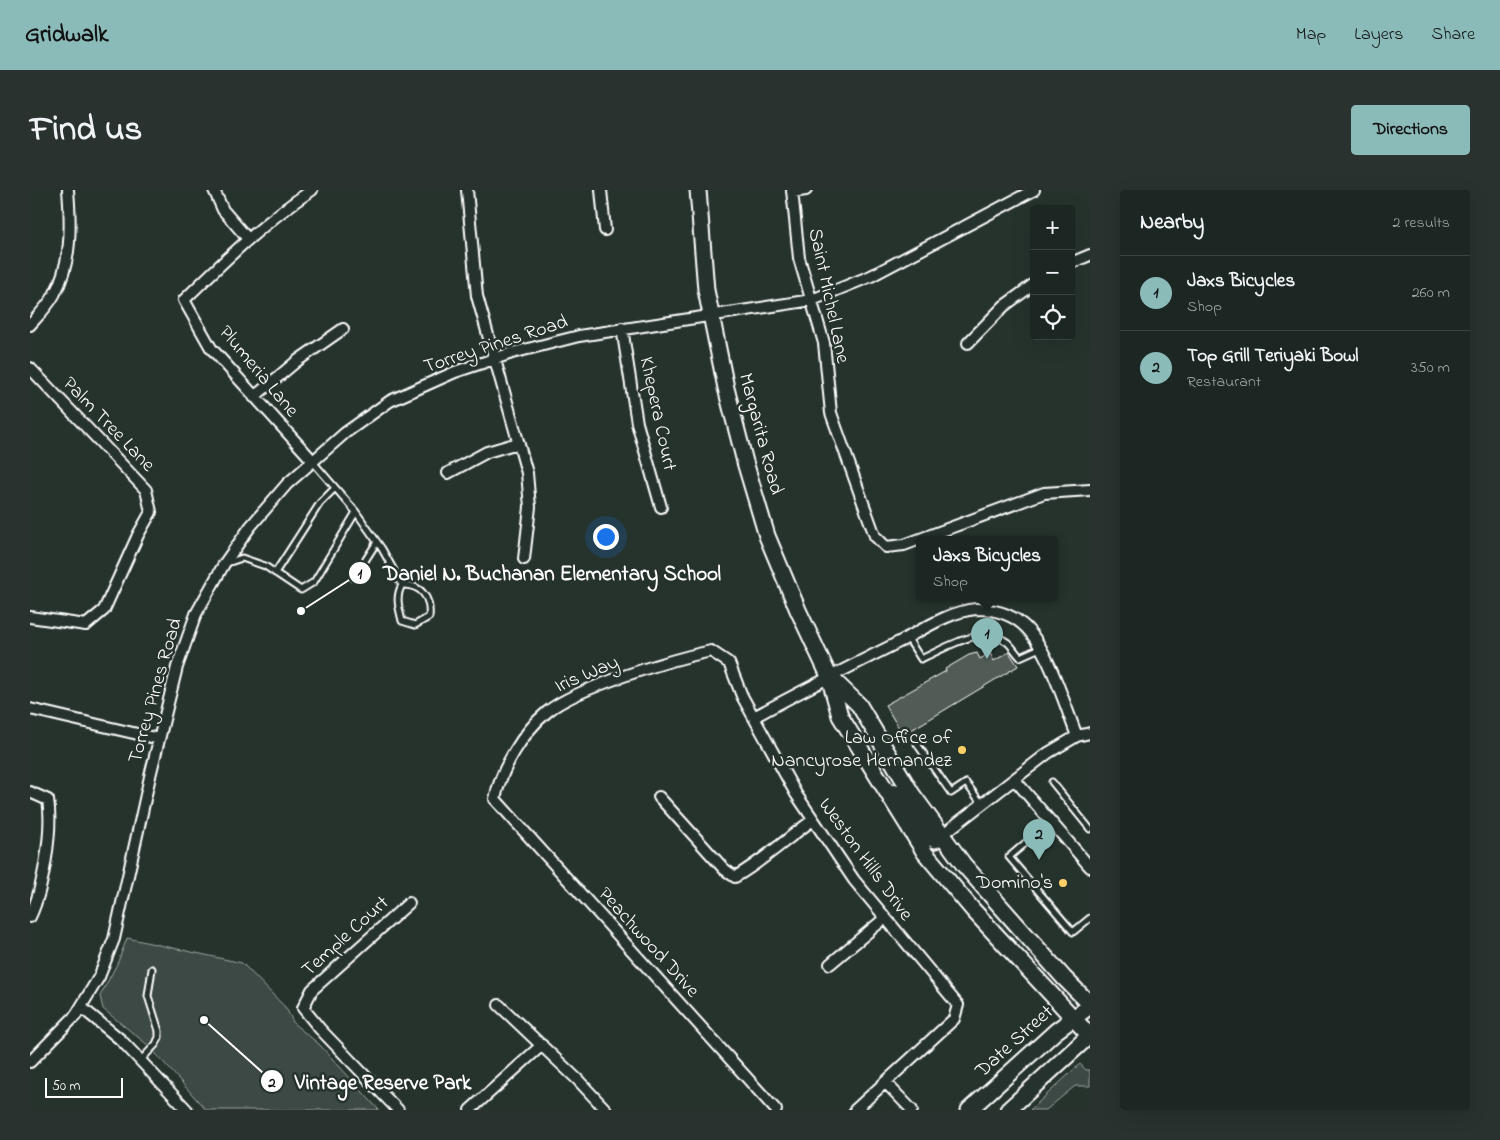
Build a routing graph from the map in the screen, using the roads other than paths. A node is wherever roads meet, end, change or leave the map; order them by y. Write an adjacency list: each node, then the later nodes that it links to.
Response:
1 (68, 190): 17 (street)
2 (214, 190): 11 (street)
3 (312, 190): 11 (street)
4 (467, 190): 21 (street)
5 (601, 190): 10 (street)
6 (698, 190): 16 (main road, Margarita Road)
7 (806, 190): 9 (street)
8 (1034, 190): 15 (street, Torrey Pines Road)
9 (792, 191): 15 (street, Saint Michel Lane)
10 (605, 230)
11 (248, 239): 23 (street, Plumeria Lane)
12 (1090, 254): 13 (street)
13 (1075, 261)
14 (1030, 287): 20 (street)
15 (812, 300): 16 (street, Torrey Pines Road); 32 (street, Saint Michel Lane)
16 (712, 317): 18 (street, Torrey Pines Road); 43 (main road, Margarita Road)
17 (30, 325)
18 (622, 328): 21 (street, Torrey Pines Road); 29 (street, Khepera Court)
19 (343, 329): 23 (street)
20 (968, 344)
21 (494, 359): 24 (street); 25 (street, Torrey Pines Road)
22 (30, 368): 39 (street, Palm Tree Lane)
23 (254, 397): 25 (street, Plumeria Lane)
24 (518, 443): 26 (street); 34 (street)
25 (313, 461): 27 (lane); 35 (street, Torrey Pines Road)
26 (448, 473)
27 (335, 488): 30 (lane); 36 (lane)
28 (1090, 490): 31 (street, Saint Michel Lane)
29 (661, 507)
30 (356, 512): 33 (lane); 36 (lane)
31 (928, 536)
32 (916, 541)
33 (377, 542): 37 (lane); 38 (lane)
34 (524, 559)
35 (224, 564): 36 (lane); 48 (street, Torrey Pines Road)
36 (275, 573)
37 (354, 578)
38 (402, 586): 38 (lane)
39 (30, 617)
40 (907, 637): 41 (street); 41 (lane); 43 (street)
41 (1040, 648): 47 (street)
42 (711, 651): 45 (street, Weston Hills Drive); 55 (street, Iris Way)
43 (829, 676): 45 (street); 52 (main road, Margarita Road); 60 (main road, Margarita Road)
44 (30, 709): 48 (street)
45 (754, 717): 57 (street, Weston Hills Drive)
46 (1090, 733): 47 (street)
47 (1077, 736): 50 (street)
48 (159, 739): 70 (street, Torrey Pines Road)
49 (917, 744): 56 (lane)
50 (1014, 780): 56 (street); 58 (street)
51 (1052, 782): 59 (lane)
52 (881, 786): 60 (main road); 71 (main road, Margarita Road)
53 (30, 792): 63 (street)
54 (659, 797): 57 (street)
55 (495, 799): 81 (street, Peachwood Drive)
56 (982, 805): 60 (street)
57 (813, 820): 64 (street, Weston Hills Drive)
58 (1050, 822): 61 (street); 65 (lane)
59 (1090, 829)
60 (942, 836): 69 (main road, Margarita Road)
61 (1090, 867)
62 (409, 903): 78 (street, Temple Court)
63 (30, 917)
64 (885, 918): 66 (street); 76 (street, Weston Hills Drive)
65 (1090, 918)
66 (830, 964)
67 (152, 969): 74 (lane)
68 (499, 1005): 73 (street)
69 (1090, 1005): 71 (main road, Date Street)
70 (81, 1007): 74 (street); 75 (street, Torrey Pines Road)
71 (1072, 1018): 72 (main road, Margarita Road); 84 (main road, Date Street)
72 (1090, 1036): 85 (main road)
73 (542, 1045): 79 (street); 80 (street)
74 (141, 1060): 77 (street)
75 (30, 1062)
76 (885, 1082): 82 (street); 83 (street)
77 (184, 1109)
78 (398, 1110)
79 (470, 1110)
80 (606, 1110)
81 (776, 1110)
82 (855, 1110)
83 (912, 1110)
84 (969, 1110)
85 (1008, 1110)

